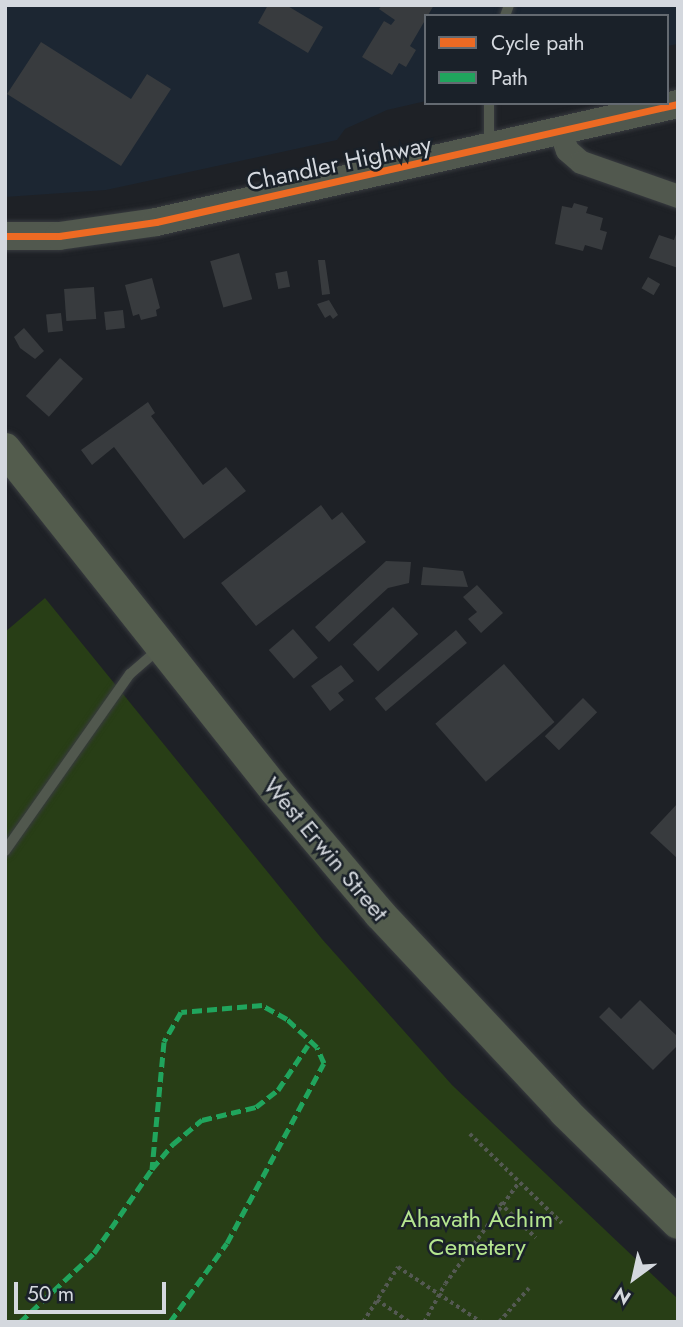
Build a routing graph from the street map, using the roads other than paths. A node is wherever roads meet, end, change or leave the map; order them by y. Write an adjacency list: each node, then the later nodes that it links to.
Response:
1 (678, 104): 3 (street, Chandler Highway)
2 (489, 105): 4 (lane)
3 (561, 131): 4 (street, Chandler Highway); 5 (street)
4 (489, 150): 6 (street, Chandler Highway)
5 (678, 196)
6 (5, 236)
7 (5, 449): 8 (main road, West Erwin Street)
8 (162, 647): 9 (lane); 10 (main road, West Erwin Street)
9 (5, 851)
10 (678, 1223)

